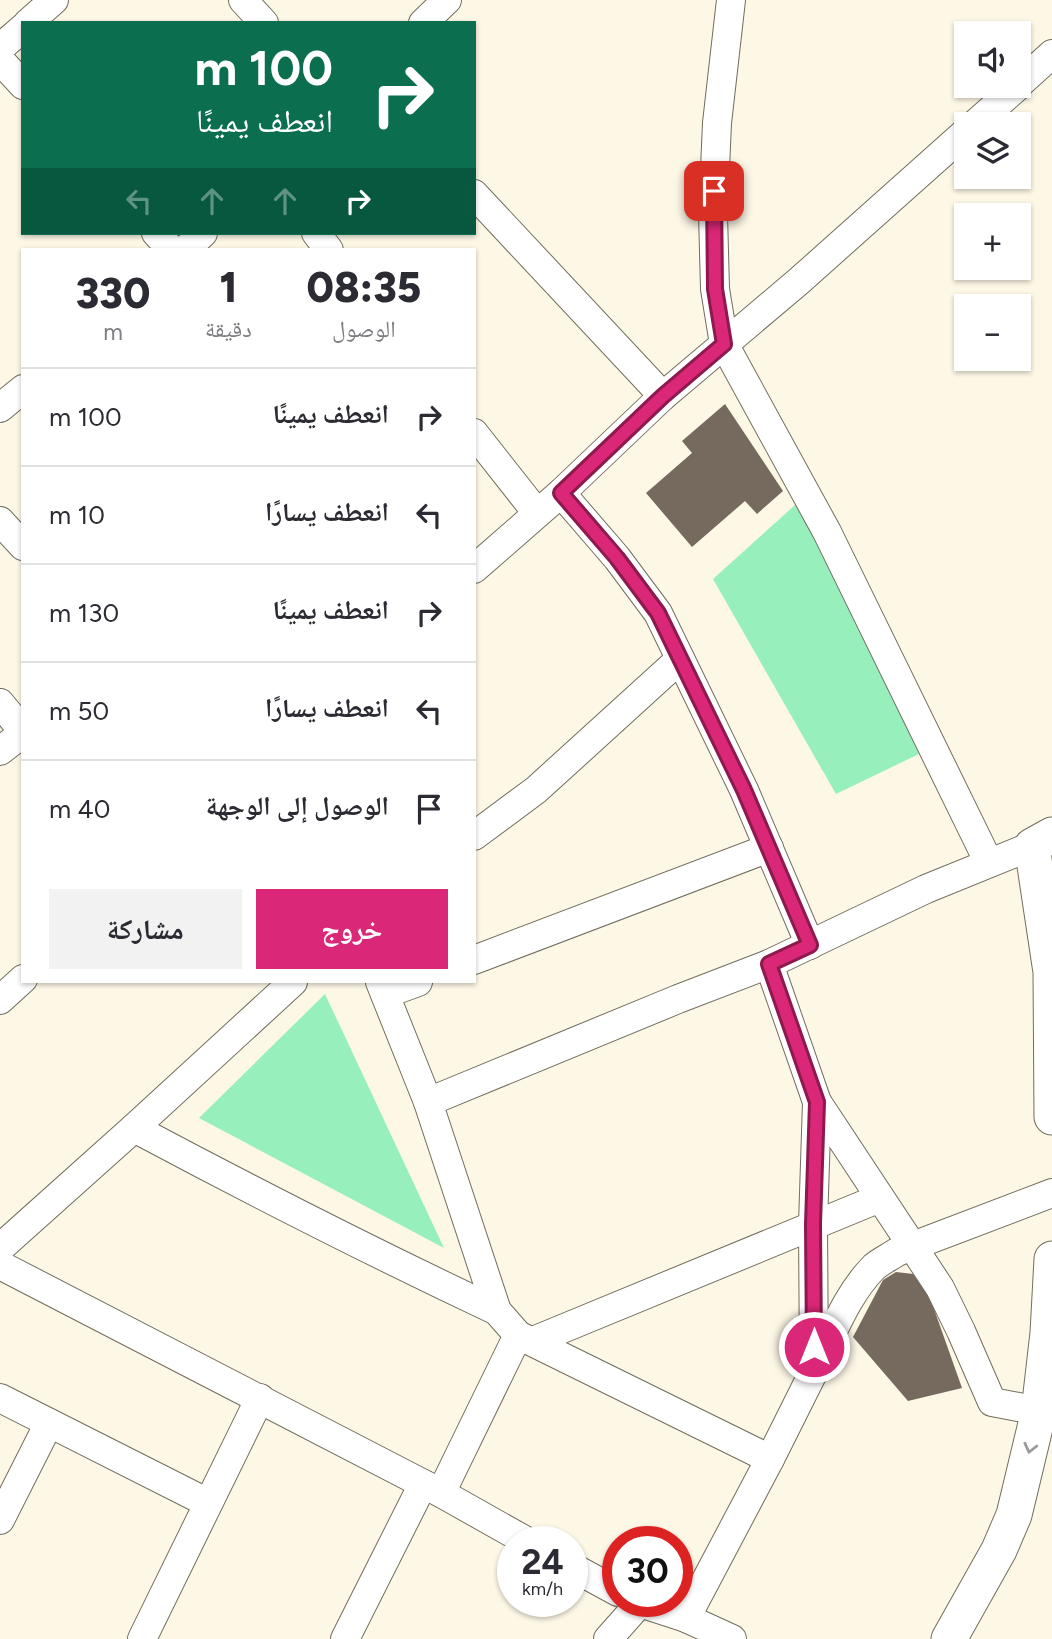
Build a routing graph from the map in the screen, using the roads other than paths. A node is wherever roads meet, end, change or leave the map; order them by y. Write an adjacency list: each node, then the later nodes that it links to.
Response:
1 (54, 0): 4 (street)
2 (243, 0): 5 (street)
3 (732, 0): 18 (street)
4 (30, 21)
5 (262, 21)
6 (21, 30): 7 (street)
7 (0, 48)
8 (0, 60): 10 (street)
9 (1035, 77): 11 (street)
10 (21, 83)
11 (990, 112)
12 (954, 143): 18 (street)
13 (476, 196): 20 (street)
14 (158, 235): 16 (street)
15 (201, 235): 17 (street)
16 (170, 248)
17 (187, 248)
18 (724, 344): 20 (street); 36 (street)
19 (21, 391): 21 (street)
20 (663, 396): 23 (street)
21 (0, 408)
22 (476, 436): 24 (street)
23 (561, 493): 24 (street); 28 (street)
24 (537, 513): 27 (street)
25 (0, 521): 26 (street)
26 (21, 544)
27 (476, 567)
28 (680, 659): 33 (street); 35 (street)
29 (0, 703): 30 (street)
30 (21, 729)
31 (21, 734): 32 (street)
32 (0, 751)
33 (476, 835)
34 (1042, 841): 36 (street); 47 (street)
35 (769, 848): 37 (street); 38 (street)
36 (989, 863): 37 (street)
37 (810, 945): 39 (street)
38 (476, 959)
39 (769, 964): 45 (street); 46 (street)
40 (21, 981): 44 (street)
41 (292, 983): 48 (street)
42 (412, 983): 43 (street)
43 (383, 988): 45 (street)
44 (0, 1000)
45 (428, 1102): 56 (street)
46 (817, 1102): 50 (street); 51 (street)
47 (1052, 1117)
48 (134, 1128): 53 (street); 56 (street)
49 (1052, 1193): 52 (street)
50 (880, 1198): 51 (street); 52 (street)
51 (813, 1224): 57 (street); 58 (street)
52 (913, 1247): 58 (street); 61 (street)
53 (0, 1248)
54 (1052, 1259): 61 (street)
55 (0, 1265): 60 (street)
56 (497, 1311): 57 (street)
57 (525, 1338): 63 (street); 64 (street)
58 (814, 1371): 63 (street)
59 (0, 1398): 62 (street)
60 (260, 1398): 64 (street); 65 (street)
61 (1039, 1411): 75 (street, one-way to 75)
62 (49, 1423): 65 (street); 66 (street)
63 (771, 1459): 70 (street)
64 (432, 1488): 67 (street); 72 (street)
65 (208, 1503): 71 (street)
66 (0, 1520)
67 (500, 1526)
68 (620, 1617): 73 (street)
69 (683, 1617): 70 (street)
70 (686, 1618): 74 (street)
71 (142, 1639)
72 (345, 1639)
73 (608, 1639)
74 (732, 1639)
75 (949, 1639)

